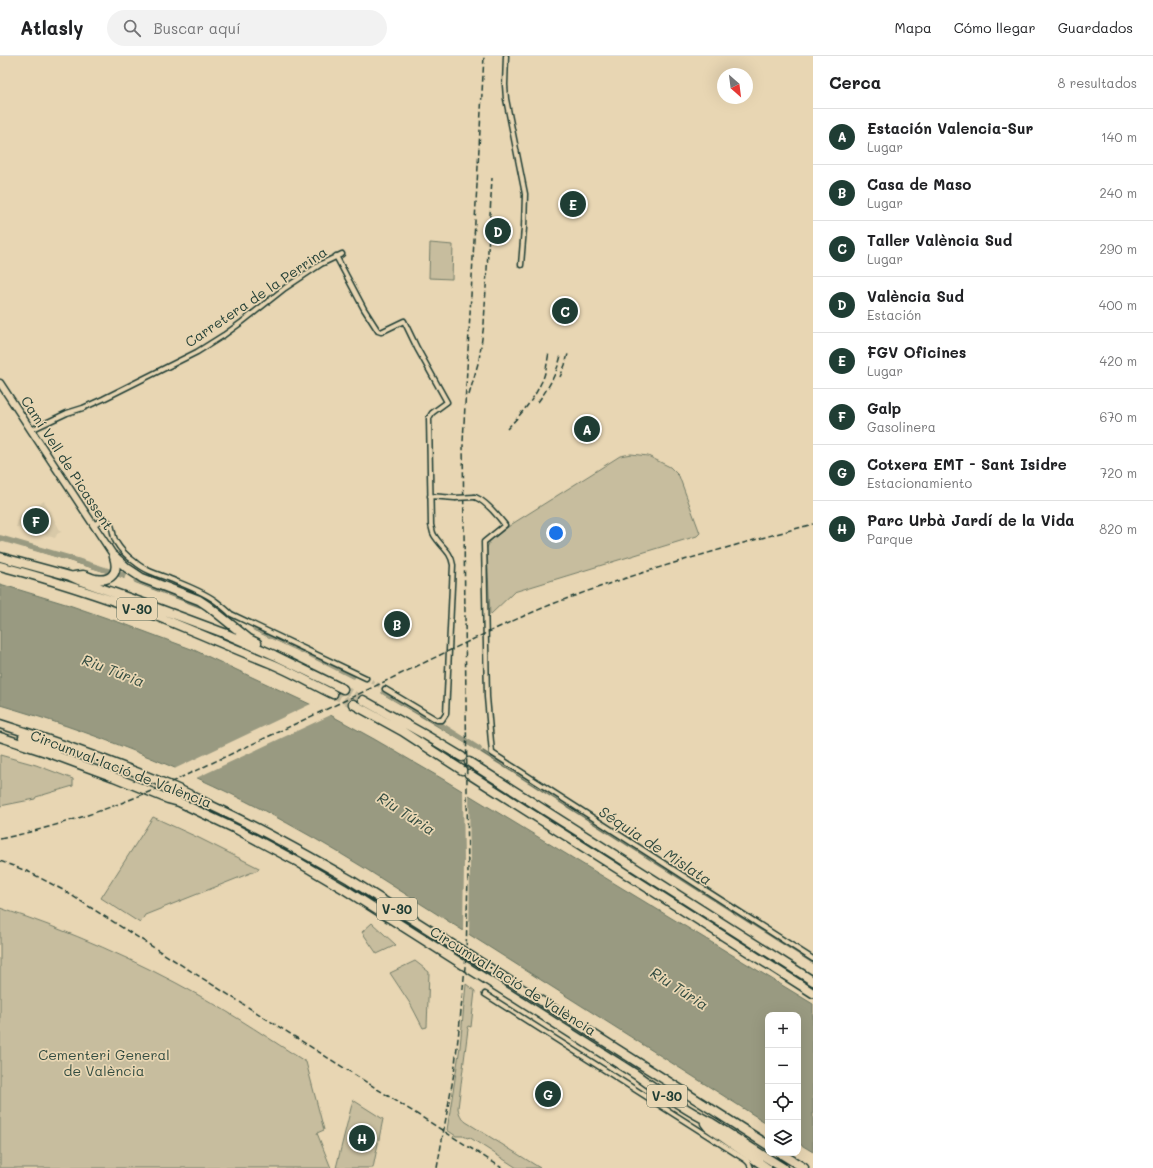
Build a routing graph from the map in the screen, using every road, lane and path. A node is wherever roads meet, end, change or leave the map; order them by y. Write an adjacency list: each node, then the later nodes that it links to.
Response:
1 (506, 56): 4 (street)
2 (342, 254): 3 (street, Carretera de la Perrina)
3 (336, 256): 6 (street, Carretera de la Perrina); 7 (street)
4 (521, 265)
5 (0, 383): 6 (street, Camí Vell de Picassent)
6 (31, 430): 8 (street, Camí Vell de Picassent)
7 (430, 496): 18 (street); 26 (street, bridge)
8 (93, 525): 9 (street, Camí Vell de Picassent); 16 (street)
9 (114, 556): 12 (highway); 14 (highway)
10 (0, 557): 12 (highway, V-30)
11 (0, 566): 15 (highway, V-30)
12 (70, 576): 13 (highway, V-30)
13 (157, 608): 14 (highway, V-30); 15 (highway)
14 (274, 655): 17 (highway, V-30)
15 (271, 663): 19 (highway, V-30)
16 (366, 678)
17 (343, 689)
18 (385, 689)
19 (333, 694)
20 (363, 700): 27 (highway)
21 (353, 704): 30 (highway)
22 (0, 724): 33 (highway, Circumval·lació de València / V-30)
23 (0, 729): 25 (highway)
24 (0, 737): 25 (highway, Circumval·lació de València / V-30)
25 (179, 802): 32 (highway, Circumval·lació de València / V-30)
26 (813, 959)
27 (790, 967): 28 (highway); 29 (highway)
28 (813, 975)
29 (813, 981)
30 (813, 993)
31 (485, 994): 35 (street)
32 (699, 1116): 36 (highway); 37 (highway, Circumval·lació de València / V-30)
33 (765, 1143)
34 (785, 1156): 38 (highway)
35 (751, 1168)
36 (767, 1168)
37 (783, 1168)
38 (804, 1168)

